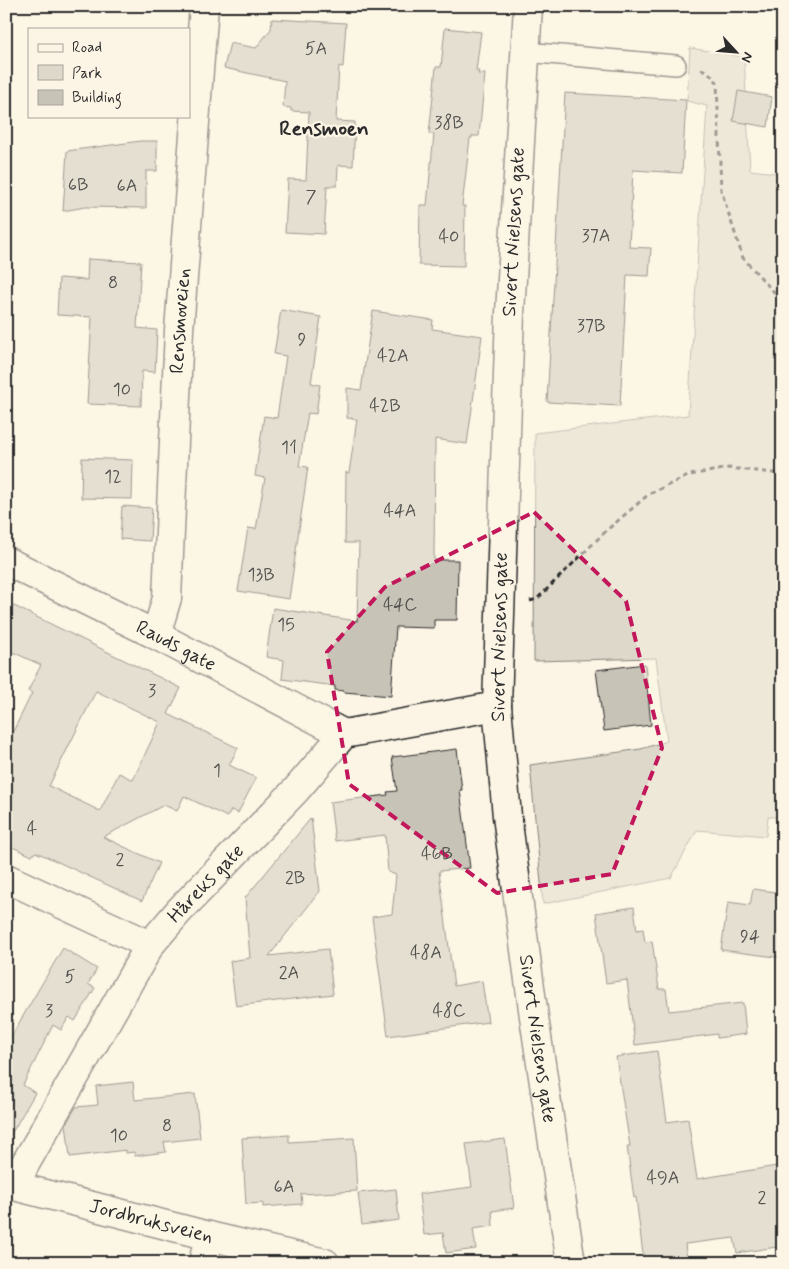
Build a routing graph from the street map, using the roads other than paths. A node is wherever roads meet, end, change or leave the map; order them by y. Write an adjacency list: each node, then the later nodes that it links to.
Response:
1 (204, 6): 6 (street, Rensmoveien)
2 (528, 6): 3 (street, Sivert Nielsens gate)
3 (525, 52): 4 (lane); 7 (street, Sivert Nielsens gate)
4 (676, 65)
5 (6, 561): 6 (street, Rauds gate)
6 (156, 635): 8 (street, Rauds gate)
7 (497, 706): 8 (street); 15 (street, Sivert Nielsens gate)
8 (344, 734): 10 (street, Håreks gate)
9 (6, 878): 10 (street)
10 (150, 945): 11 (street, Håreks gate)
11 (11, 1185): 12 (street, Jordbruksveien)
12 (209, 1236): 13 (street); 14 (street, Jordbruksveien)
13 (203, 1263)
14 (325, 1263)
15 (571, 1263)

